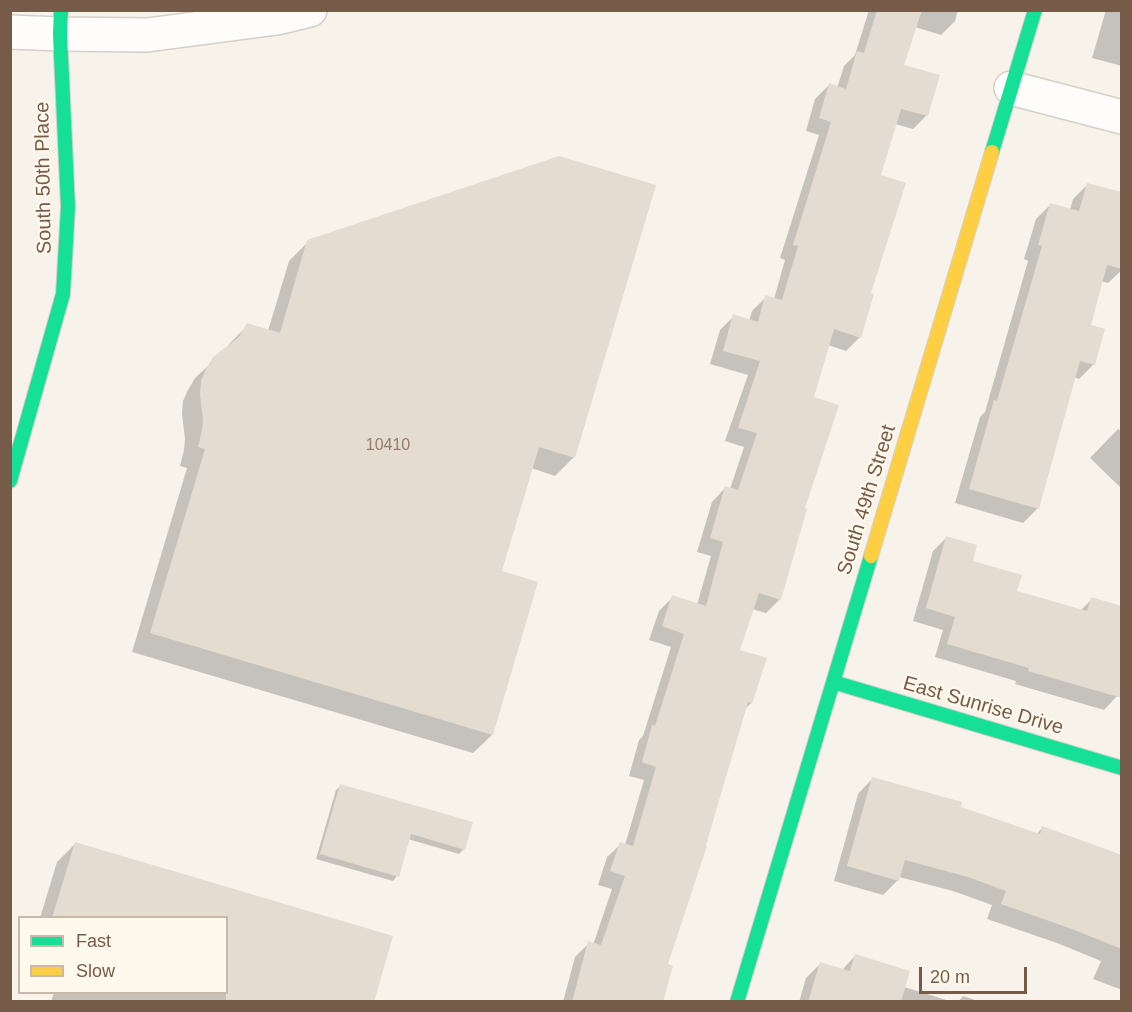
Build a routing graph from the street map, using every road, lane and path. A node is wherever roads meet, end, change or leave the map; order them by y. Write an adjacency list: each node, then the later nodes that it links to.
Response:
1 (310, 10): 3 (street)
2 (1035, 10): 5 (street, South 49th Street)
3 (61, 22): 4 (street); 7 (street, South 50th Place)
4 (10, 32)
5 (1011, 88): 6 (street); 8 (street, South 49th Street)
6 (1122, 117)
7 (10, 481)
8 (833, 682): 9 (street, East Sunrise Drive); 10 (street, South 49th Street)
9 (1122, 768)
10 (737, 1002)

